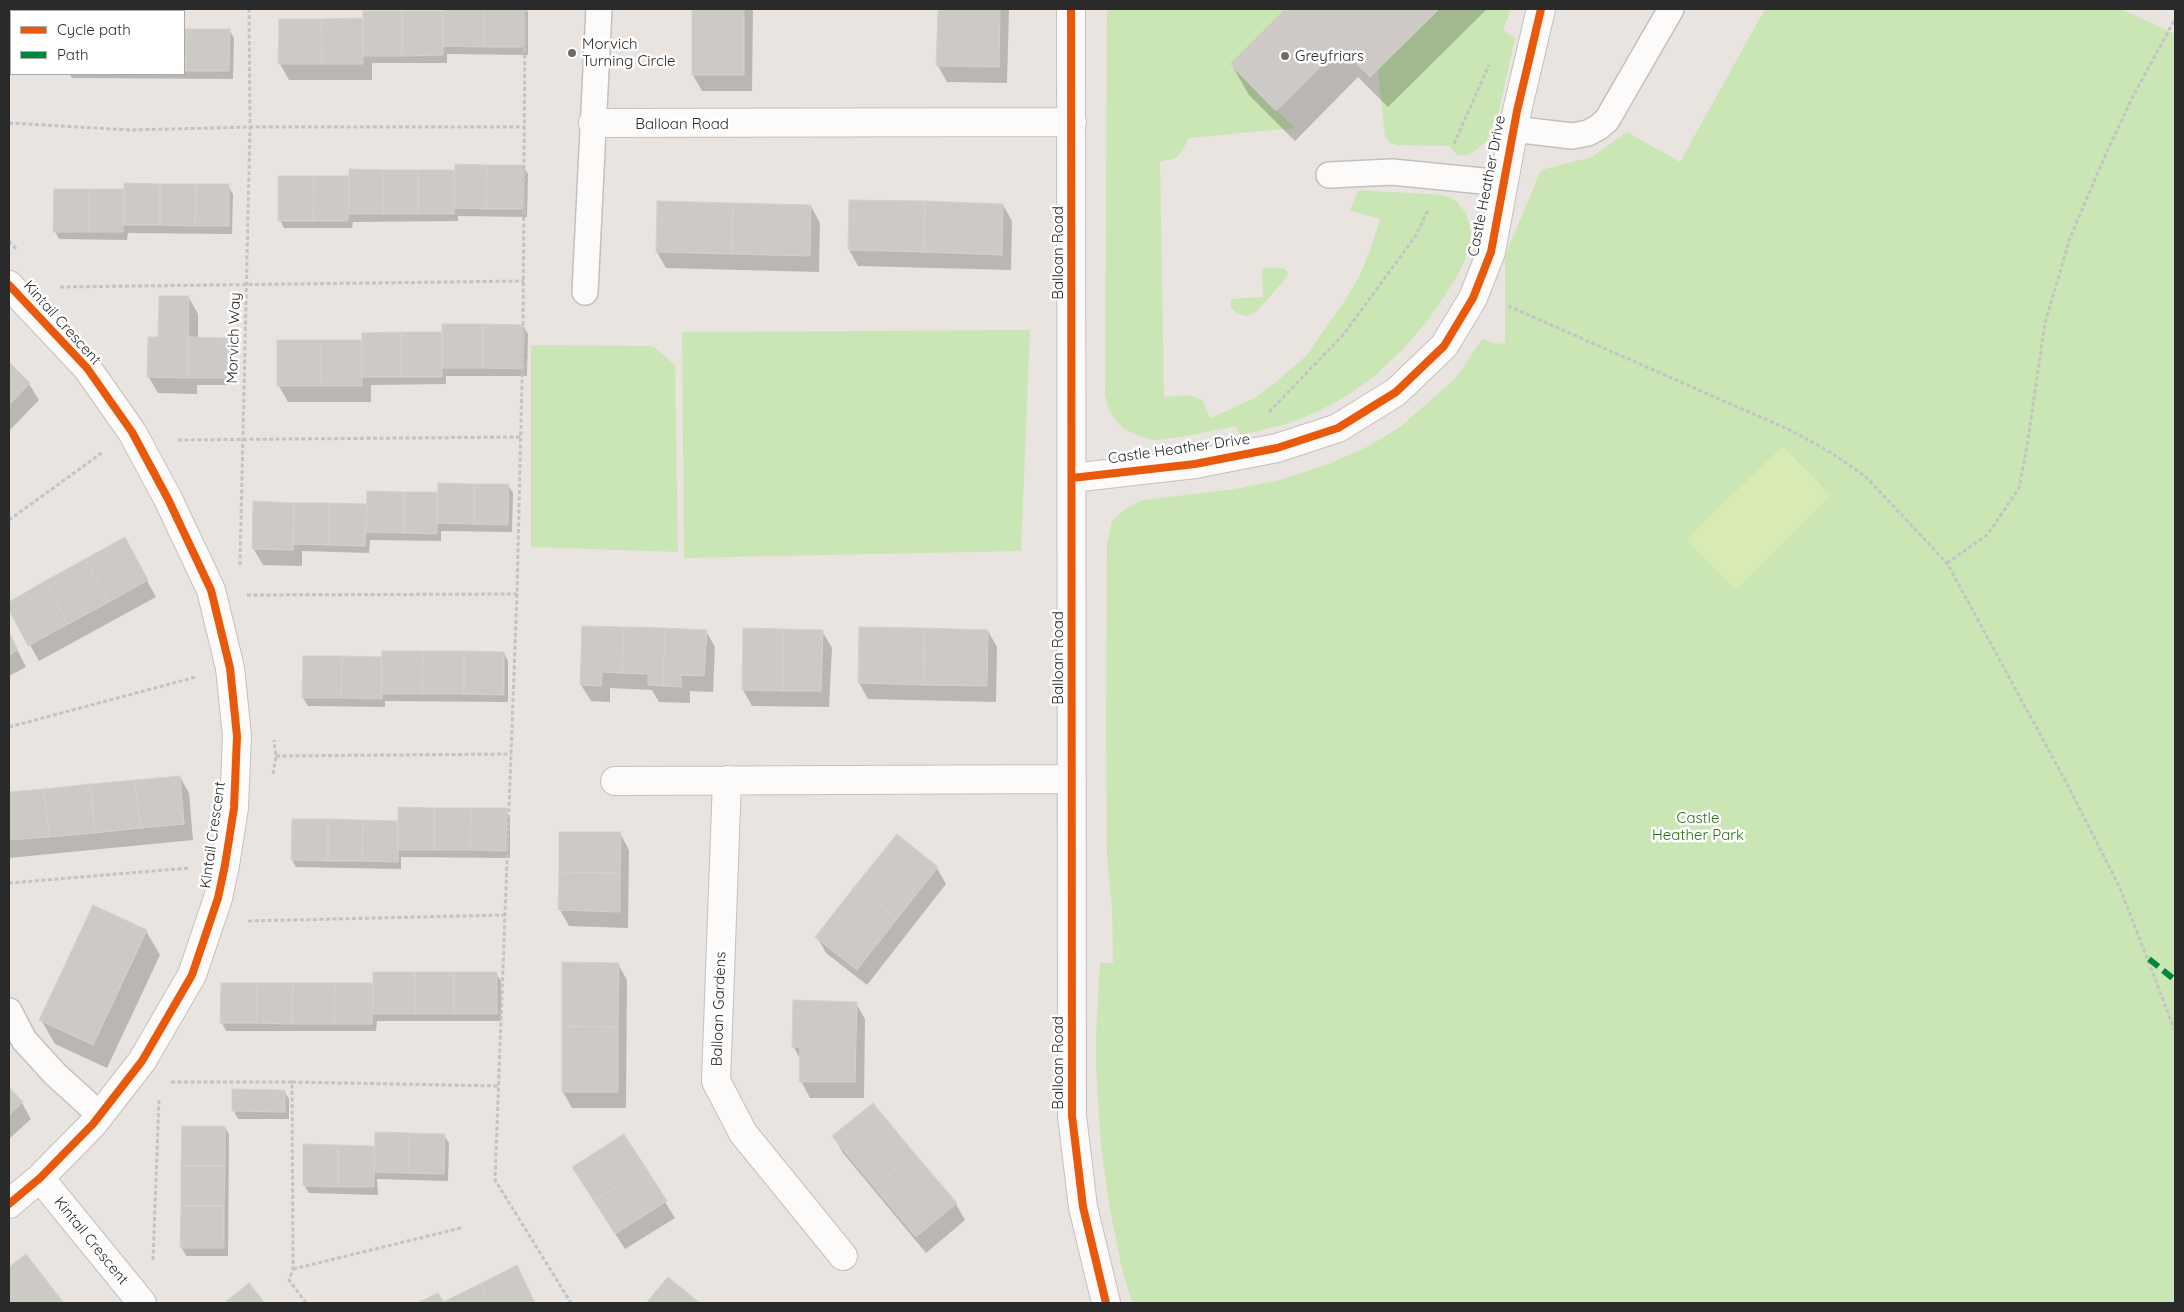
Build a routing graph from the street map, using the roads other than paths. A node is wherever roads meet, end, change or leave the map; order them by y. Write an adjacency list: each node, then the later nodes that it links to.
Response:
1 (599, 9): 6 (lane)
2 (1071, 9): 5 (street, Balloan Road)
3 (1541, 9): 7 (street, Castle Heather Drive)
4 (1670, 9): 7 (lane)
5 (1072, 122): 6 (street, Balloan Road); 12 (street, Balloan Road)
6 (593, 123): 11 (lane)
7 (1513, 129): 9 (street, Castle Heather Drive)
8 (1330, 175): 9 (lane)
9 (1503, 183): 12 (street, Castle Heather Drive)
10 (9, 285): 17 (street, Kintail Crescent)
11 (585, 292)
12 (1072, 478): 13 (street, Balloan Road)
13 (1072, 779): 14 (street); 22 (street, Balloan Road)
14 (727, 780): 15 (street); 20 (street, Balloan Gardens)
15 (615, 781)
16 (9, 1011): 17 (lane)
17 (100, 1115): 18 (street, Kintail Crescent)
18 (40, 1178): 19 (street, Kintail Crescent); 21 (street, Kintail Crescent)
19 (9, 1204)
20 (843, 1256)
21 (139, 1300)
22 (1106, 1303)

